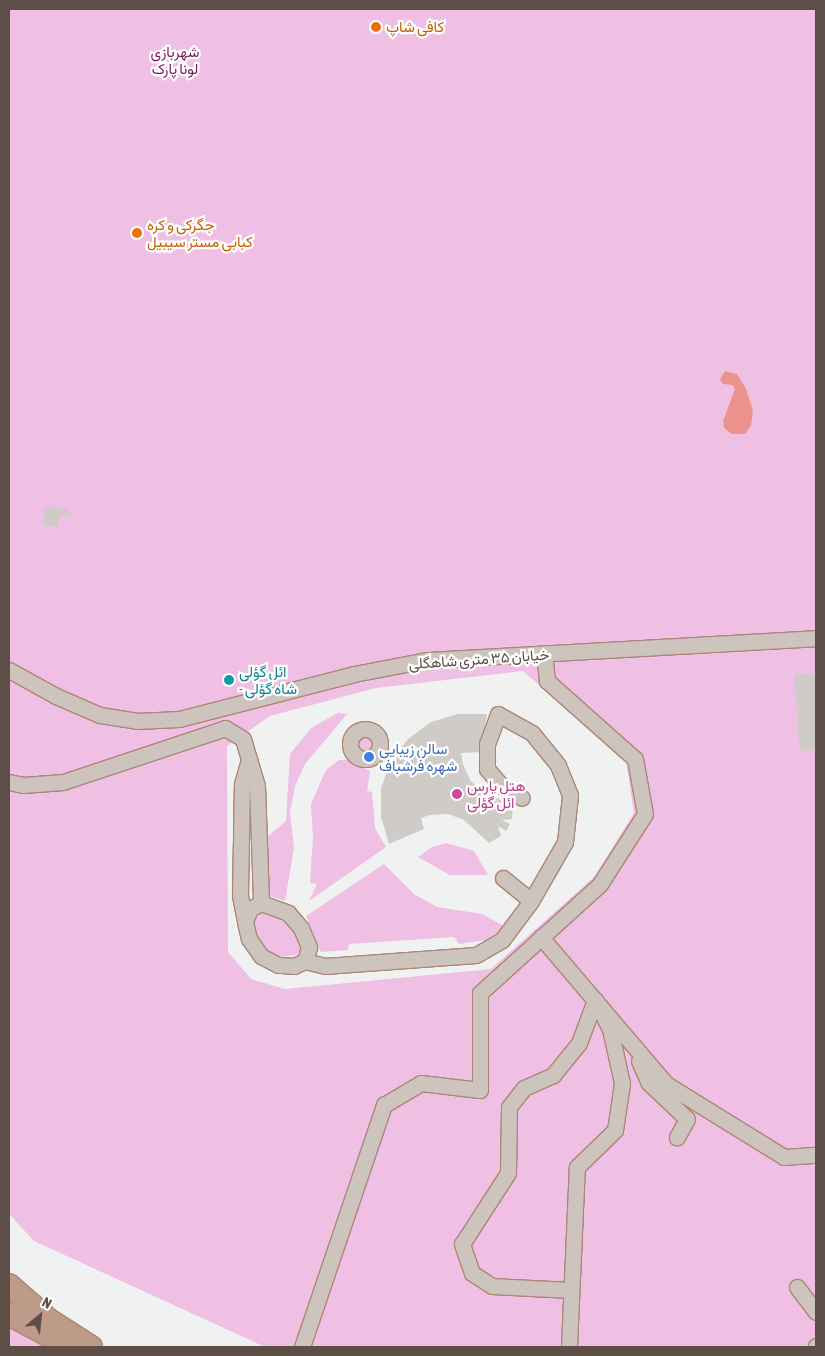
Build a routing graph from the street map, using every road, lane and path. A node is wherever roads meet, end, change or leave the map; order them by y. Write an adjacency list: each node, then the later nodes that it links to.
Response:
1 (816, 638): 2 (street, خیابان ۳۵ متری شاهگلی)
2 (544, 653): 3 (street, خیابان ۳۵ متری شاهگلی); 11 (street)
3 (9, 670)
4 (249, 758): 5 (street); 9 (street); 10 (street)
5 (9, 782)
6 (522, 798): 8 (street)
7 (503, 878): 8 (street)
8 (531, 901): 12 (street)
9 (261, 903): 10 (street); 12 (street)
10 (245, 921): 12 (street)
11 (541, 936): 13 (street); 24 (street)
12 (305, 961)
13 (595, 1000): 14 (street); 19 (street); 19 (street)
14 (623, 1033): 15 (street); 16 (street)
15 (677, 1137)
16 (816, 1155)
17 (9, 1285): 23 (highway)
18 (797, 1287): 20 (street)
19 (571, 1290): 25 (street)
20 (816, 1312)
21 (9, 1314): 22 (highway)
22 (70, 1347)
23 (90, 1347)
24 (302, 1347)
25 (570, 1347)

